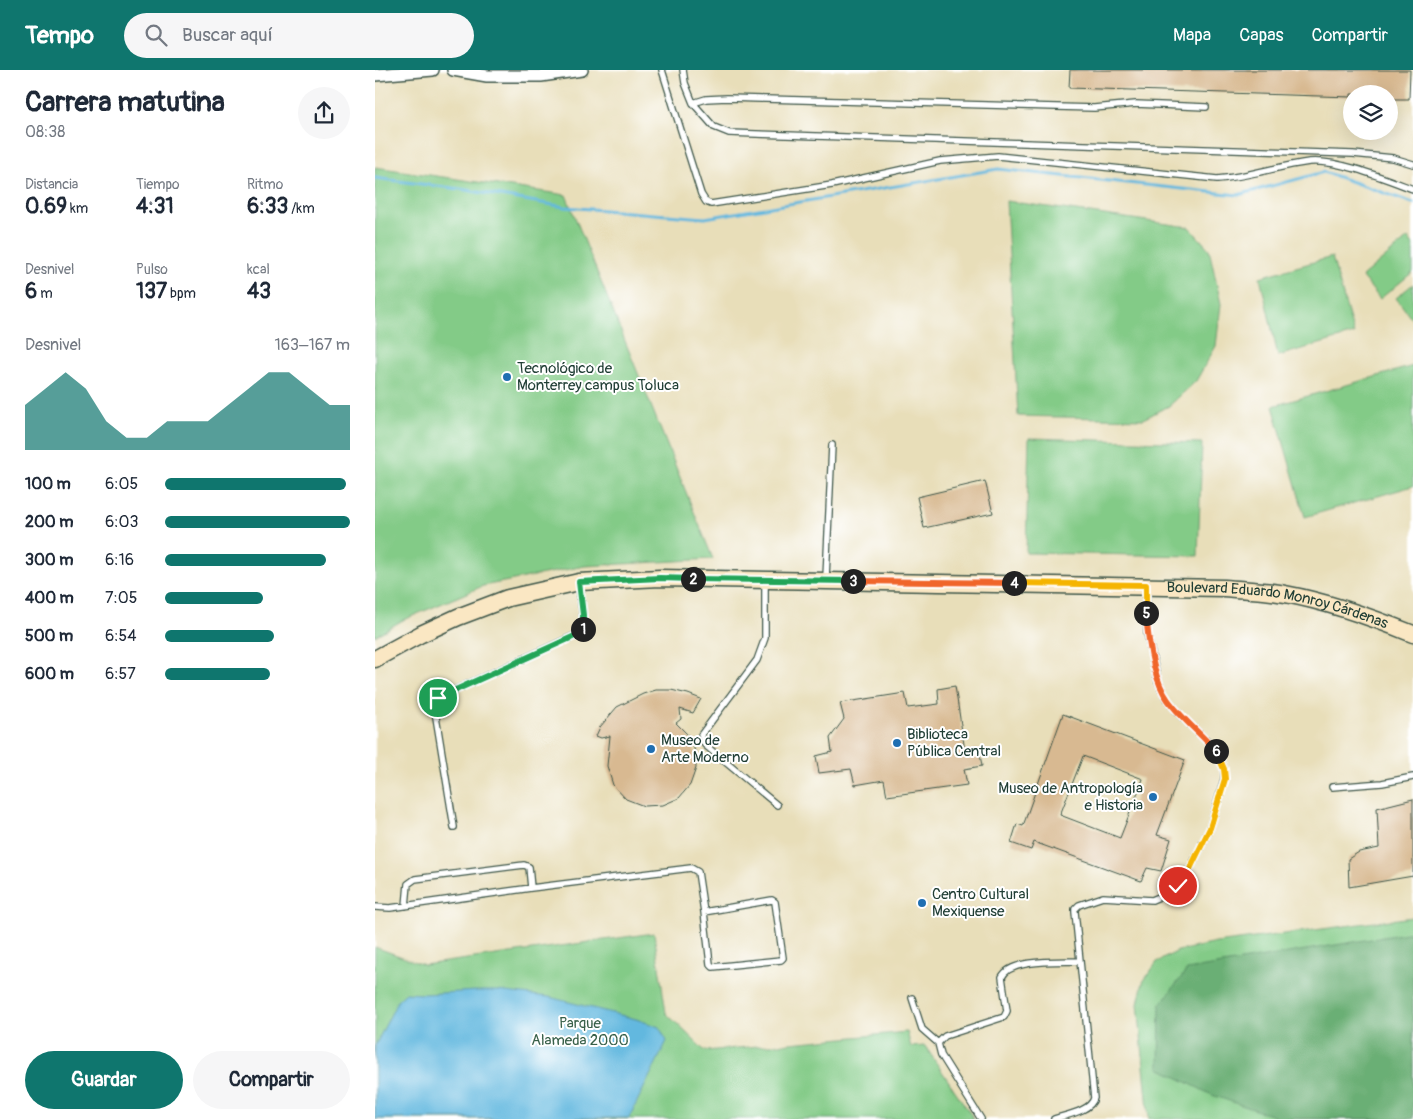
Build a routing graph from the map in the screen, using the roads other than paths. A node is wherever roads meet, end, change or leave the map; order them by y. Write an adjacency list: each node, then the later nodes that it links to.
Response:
1 (433, 70): 6 (street)
2 (453, 70): 3 (street)
3 (582, 70)
4 (662, 70): 10 (lane)
5 (683, 70): 7 (lane)
6 (375, 76)
7 (693, 103): 8 (lane); 9 (lane)
8 (1206, 107)
9 (1413, 164)
10 (1413, 189)
11 (832, 445): 13 (lane)
12 (765, 580): 13 (main road, Boulevard Eduardo Monroy Cárdenas); 14 (main road, Boulevard Eduardo Monroy Cárdenas); 20 (lane)
13 (826, 580): 15 (main road, Boulevard Eduardo Monroy Cárdenas)
14 (579, 582): 17 (main road, Boulevard Eduardo Monroy Cárdenas); 21 (lane)
15 (1146, 585): 16 (main road, Boulevard Eduardo Monroy Cárdenas); 26 (lane)
16 (1413, 634)
17 (375, 659)
18 (1413, 777): 19 (lane)
19 (1332, 787)
20 (777, 804)
21 (454, 827)
22 (531, 888): 23 (lane); 23 (lane); 25 (lane)
23 (406, 906): 24 (lane)
24 (375, 908)
25 (704, 912): 25 (lane)
26 (1080, 960): 28 (lane); 30 (lane)
27 (912, 998): 28 (lane)
28 (939, 1043): 29 (lane)
29 (981, 1119)
30 (1054, 1119)

